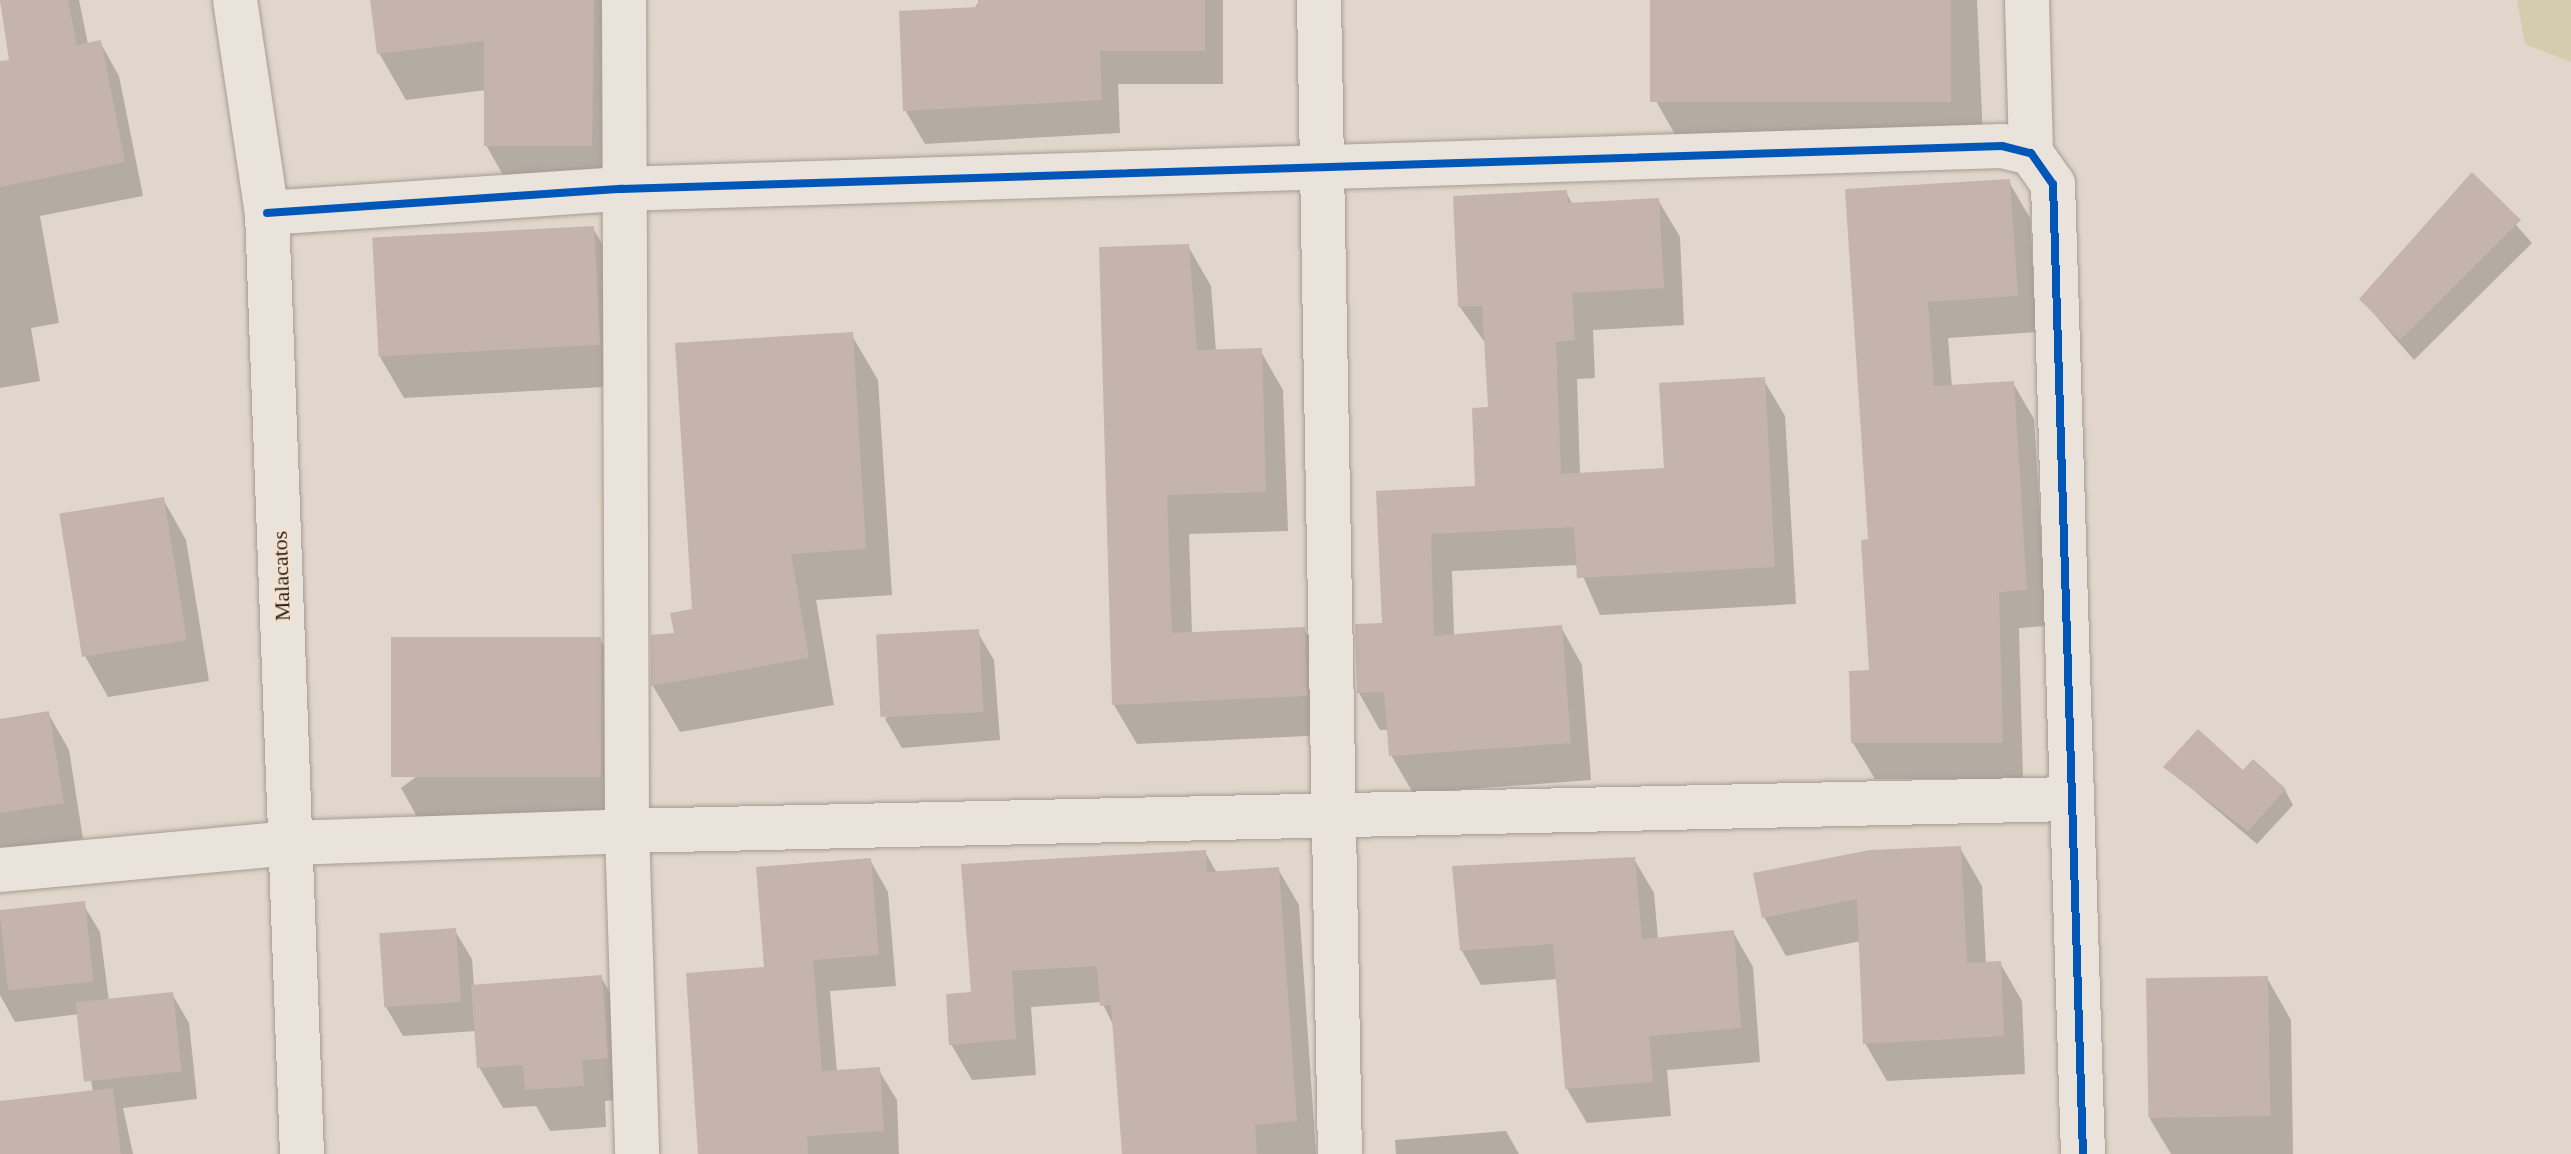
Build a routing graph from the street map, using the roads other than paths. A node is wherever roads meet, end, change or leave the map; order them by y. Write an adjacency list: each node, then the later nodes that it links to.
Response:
1 (235, 0): 8 (street, Malacatos)
2 (624, 0): 7 (street)
3 (1319, 0): 6 (street)
4 (2027, 0): 5 (street)
5 (2031, 153): 6 (street); 9 (street)
6 (1317, 167): 7 (street); 10 (street)
7 (621, 189): 8 (street); 11 (street)
8 (267, 213): 12 (street, Malacatos)
9 (2070, 799): 10 (street); 17 (street)
10 (1332, 815): 11 (street); 16 (street)
11 (627, 831): 12 (street); 15 (street)
12 (291, 843): 13 (street); 14 (street, Malacatos)
13 (0, 870)
14 (302, 1154)
15 (637, 1154)
16 (1340, 1154)
17 (2083, 1154)

